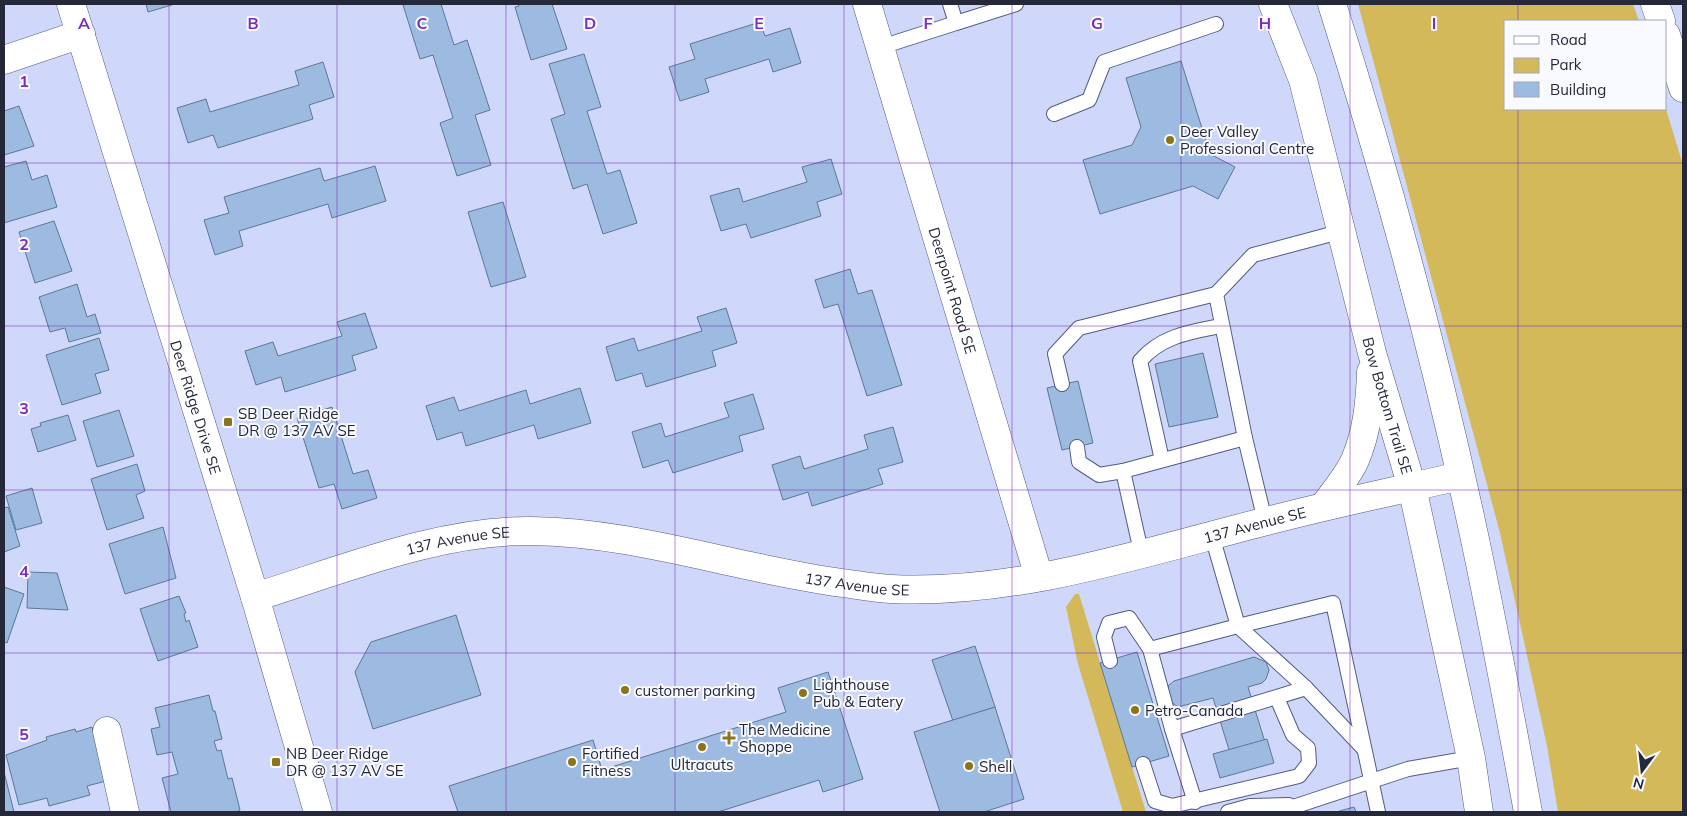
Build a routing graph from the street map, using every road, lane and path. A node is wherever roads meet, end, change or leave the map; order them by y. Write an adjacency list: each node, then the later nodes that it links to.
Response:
1 (71, 4): 11 (street, Deer Ridge Drive SE)
2 (867, 4): 13 (street, Deerpoint Road SE)
3 (950, 4): 9 (lane)
4 (1016, 4): 9 (lane)
5 (1273, 4): 17 (street, Bow Bottom Trail SE)
6 (1332, 4): 26 (street)
7 (1656, 4): 8 (street)
8 (1661, 20)
9 (956, 23): 13 (lane)
10 (1216, 24): 16 (lane)
11 (81, 34): 14 (street); 33 (street, Deer Ridge Drive SE)
12 (1667, 38): 15 (street)
13 (881, 47): 32 (street, Deerpoint Road SE)
14 (4, 60)
15 (1683, 88)
16 (1054, 114)
17 (1342, 231): 18 (lane); 20 (street, Bow Bottom Trail SE)
18 (1216, 294): 19 (lane); 21 (lane)
19 (1221, 326): 22 (lane); 24 (lane)
20 (1372, 353): 27 (street, Bow Bottom Trail SE); 28 (street)
21 (1062, 384)
22 (1245, 438): 24 (lane); 29 (lane)
23 (1077, 446): 25 (lane)
24 (1162, 460): 25 (lane)
25 (1123, 471): 31 (lane)
26 (1460, 476): 27 (street, 137 Avenue SE); 53 (street)
27 (1412, 488): 28 (street, 137 Avenue SE); 42 (street, Bow Bottom Trail SE)
28 (1324, 506): 29 (street, 137 Avenue SE)
29 (1265, 521): 30 (street, 137 Avenue SE)
30 (1212, 536): 31 (street, 137 Avenue SE); 34 (lane)
31 (1142, 556): 32 (street, 137 Avenue SE)
32 (1039, 577): 33 (street, 137 Avenue SE)
33 (255, 597): 48 (street, Deer Ridge Drive SE)
34 (1238, 626): 35 (lane); 37 (lane); 41 (lane)
35 (1150, 649): 36 (lane); 39 (lane)
36 (1110, 661)
37 (1306, 688): 38 (lane); 41 (lane)
38 (1277, 698): 39 (lane); 45 (lane)
39 (1172, 730): 45 (lane)
40 (107, 731): 47 (street)
41 (1363, 748): 44 (lane)
42 (1471, 758): 44 (lane); 52 (street, Bow Bottom Trail SE)
43 (1143, 764): 45 (lane)
44 (1373, 782): 46 (lane); 51 (lane)
45 (1195, 802)
46 (1295, 805): 49 (lane); 50 (lane)
47 (125, 812)
48 (318, 812)
49 (1228, 812)
50 (1278, 812)
51 (1378, 812)
52 (1479, 812)
53 (1528, 812)

